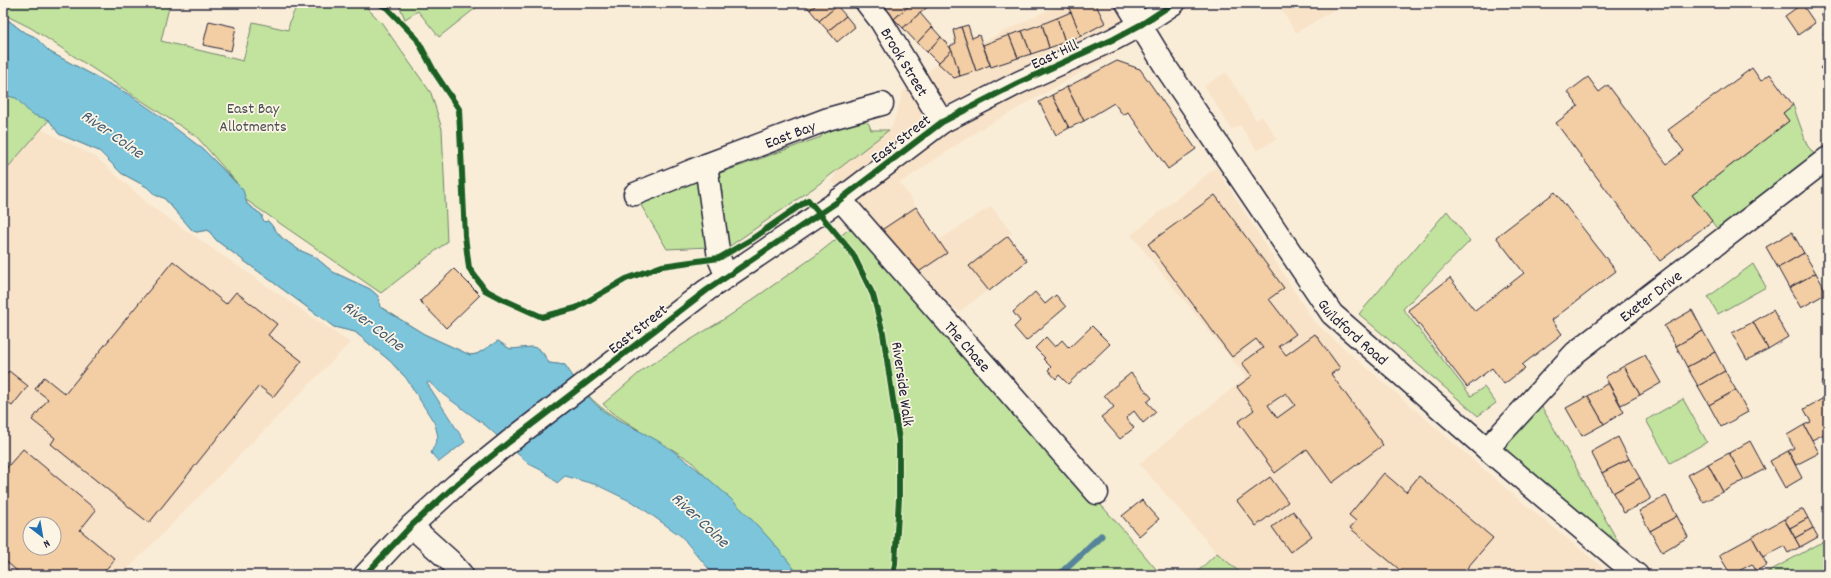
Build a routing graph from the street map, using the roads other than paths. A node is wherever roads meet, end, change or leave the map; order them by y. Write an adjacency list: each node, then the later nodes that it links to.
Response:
1 (867, 3): 6 (street, Brook Street)
2 (1127, 3): 4 (street, Guildford Road)
3 (1174, 3): 4 (street, East Hill)
4 (1142, 24): 6 (street, East Hill); 12 (street, Guildford Road)
5 (878, 110): 8 (street, East Bay)
6 (942, 122): 10 (street, East Street)
7 (1828, 158): 12 (street, Exeter Drive)
8 (706, 165): 9 (street, East Bay); 11 (street)
9 (635, 194)
10 (840, 199): 11 (street, East Street); 13 (street, The Chase)
11 (727, 277): 14 (street, East Street)
12 (1487, 449): 17 (street, Guildford Road)
13 (1097, 493)
14 (410, 526): 15 (street, East Street); 16 (street)
15 (364, 575)
16 (462, 575)
17 (1637, 575)

